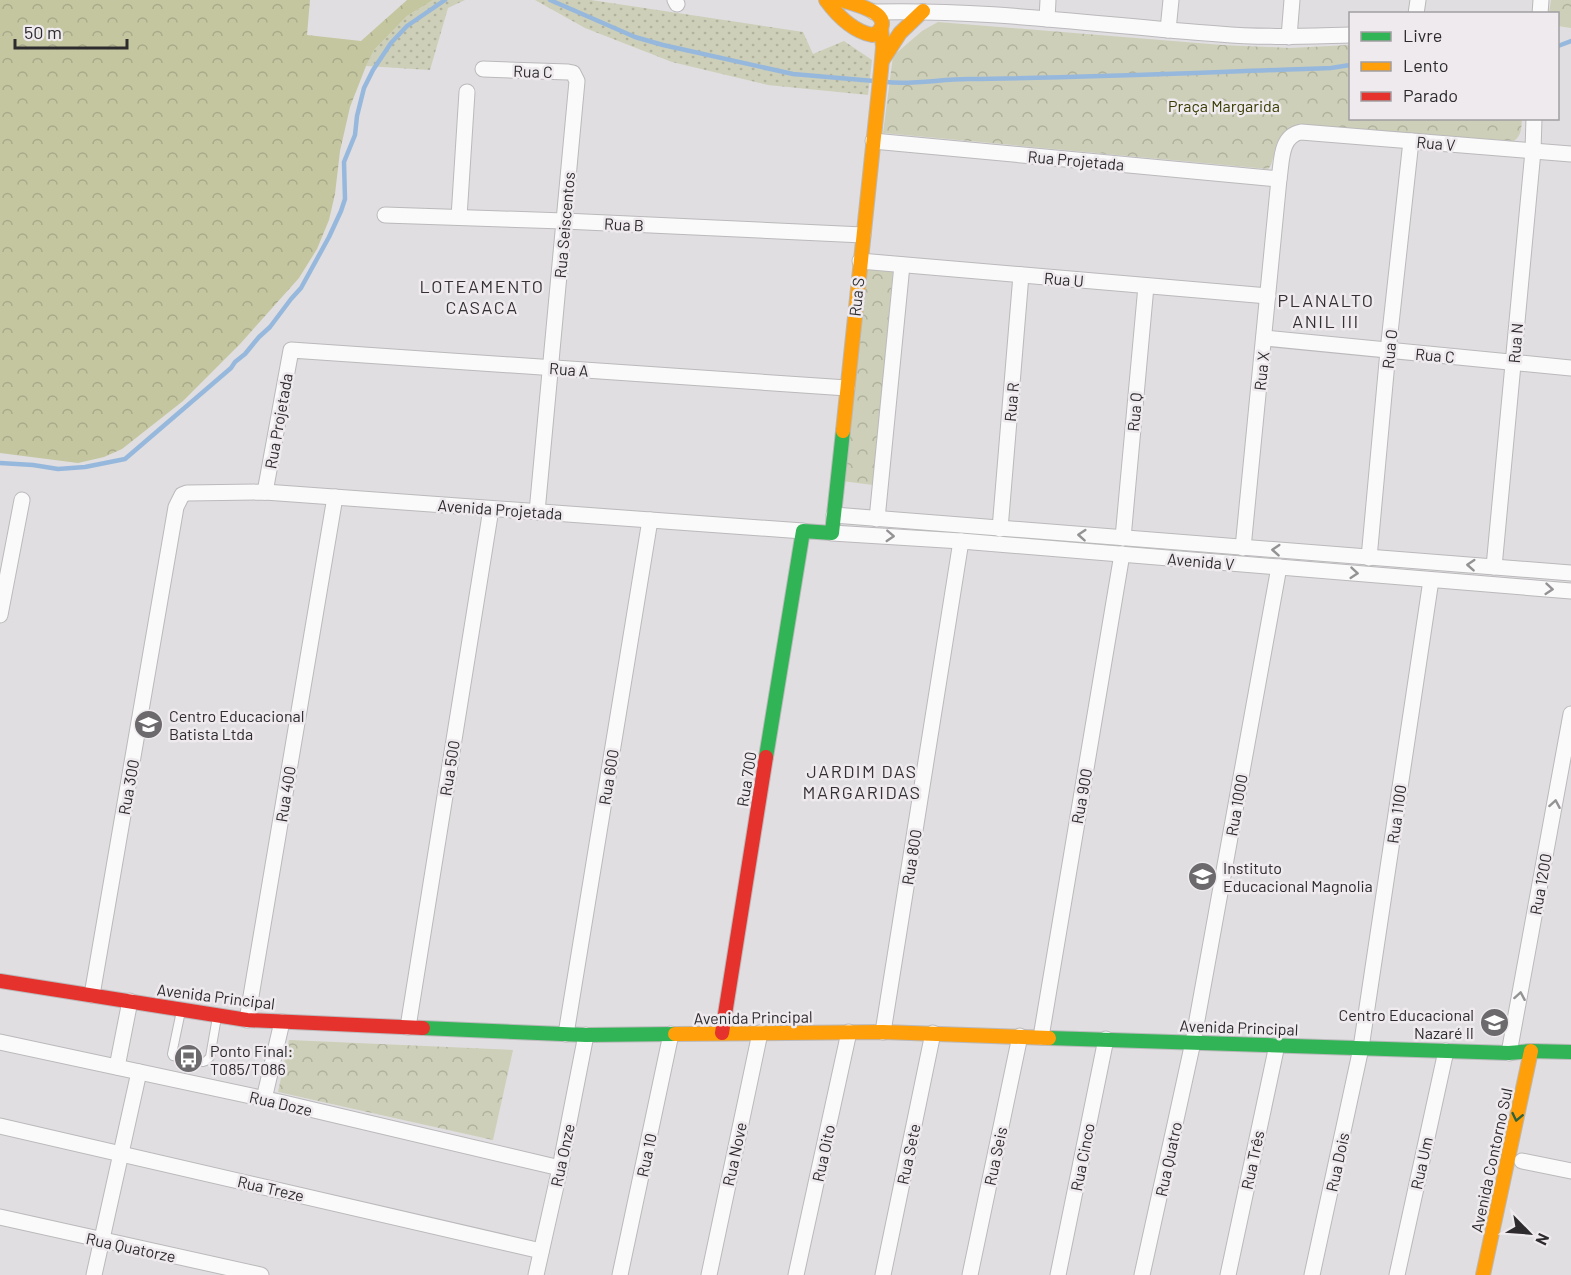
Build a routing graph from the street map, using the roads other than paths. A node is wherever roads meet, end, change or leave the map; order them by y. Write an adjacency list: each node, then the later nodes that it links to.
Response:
1 (826, 0): 10 (main road)
2 (842, 0): 7 (main road)
3 (1048, 0): 8 (street)
4 (1171, 0): 9 (street)
5 (1292, 0): 12 (street)
6 (924, 5): 7 (street); 8 (street); 13 (main road)
7 (877, 19): 10 (main road); 10 (main road); 13 (main road, Rua S)
8 (1047, 19): 9 (street)
9 (1168, 30): 12 (street)
10 (863, 33): 13 (main road)
11 (1349, 36): 12 (street)
12 (1288, 37)
13 (881, 66): 19 (main road, Rua S)
14 (483, 69): 15 (street, Rua C)
15 (577, 81): 26 (street, Rua Seiscentos)
16 (467, 92): 25 (street)
17 (1534, 120): 21 (street, Rua N)
18 (1301, 132): 20 (street, Rua V); 23 (street, Rua X)
19 (873, 141): 23 (street, Rua Projetada); 27 (main road, Rua S)
20 (1411, 141): 21 (street, Rua V); 35 (street, Rua O)
21 (1533, 151): 22 (street, Rua V); 36 (street, Rua N)
22 (1571, 154)
23 (1279, 179): 32 (street, Rua X)
24 (385, 214): 25 (street, Rua B)
25 (459, 217): 26 (street, Rua B)
26 (564, 221): 27 (street, Rua B); 37 (street, Rua Seiscentos)
27 (863, 235): 28 (main road, Rua S)
28 (860, 261): 29 (street, Rua U); 39 (main road, Rua S)
29 (902, 265): 30 (street, Rua U); 47 (street)
30 (1021, 275): 31 (street, Rua U); 49 (street, Rua R)
31 (1146, 286): 32 (street, Rua U); 53 (street, Rua Q)
32 (1268, 296): 33 (street, Rua X)
33 (1264, 338): 35 (street, Rua C); 54 (street, Rua X)
34 (291, 350): 37 (street, Rua A); 40 (street, Rua Projetada)
35 (1389, 351): 36 (street, Rua C); 55 (street, Rua O)
36 (1514, 363): 38 (street, Rua C); 57 (street, Rua N)
37 (550, 367): 39 (street, Rua A); 45 (street, Rua Seiscentos)
38 (1571, 368)
39 (847, 388): 46 (main road, Rua S)
40 (265, 492): 41 (street, Avenida Projetada); 43 (street, Avenida Projetada)
41 (335, 497): 44 (street, Avenida Projetada); 68 (street, Rua 400)
42 (22, 500): 61 (street)
43 (176, 507): 64 (street, Rua 300)
44 (491, 509): 45 (street, Avenida Projetada); 70 (street, Rua 500)
45 (537, 512): 48 (street, Avenida Projetada)
46 (834, 515): 47 (street, Avenida V); 51 (main road, Rua S)
47 (877, 519): 49 (street, Avenida V)
48 (650, 520): 50 (street, Avenida Projetada); 75 (street, Rua 600)
49 (1000, 529): 53 (street, Avenida V, one-way to 49)
50 (803, 531): 51 (main road, Avenida Projetada); 77 (main road, Rua 700)
51 (832, 533): 52 (street, Avenida V, one-way to 52)
52 (961, 541): 53 (street, Avenida V); 72 (street, Rua 800)
53 (1123, 546): 54 (street, Avenida V); 56 (street, Avenida V); 80 (street, Rua 900)
54 (1243, 548): 55 (street, Avenida V, one-way to 54)
55 (1369, 558): 57 (street, Avenida V, one-way to 55)
56 (1279, 567): 59 (street, Avenida V, one-way to 59); 83 (street, Rua 1000)
57 (1494, 567): 58 (street, Avenida V)
58 (1571, 573)
59 (1431, 580): 60 (street, Avenida V, one-way to 60); 85 (street, Rua 1100)
60 (1571, 591)
61 (0, 615)
62 (1571, 714): 88 (street, Rua 1200, one-way to 62)
63 (0, 981): 64 (main road, Avenida Principal)
64 (92, 995): 65 (main road, Avenida Principal)
65 (130, 1002): 66 (main road, Avenida Principal); 91 (street)
66 (182, 1010): 67 (main road, Avenida Principal); 67 (lane)
67 (218, 1016): 68 (main road, Avenida Principal)
68 (247, 1020): 69 (main road, Avenida Principal)
69 (282, 1022): 70 (main road, Avenida Principal); 93 (street)
70 (408, 1027): 75 (main road, Avenida Principal)
71 (849, 1032): 72 (main road, Avenida Principal); 73 (main road, Avenida Principal); 107 (street, Rua Oito)
72 (883, 1032): 74 (main road, Avenida Principal)
73 (760, 1033): 77 (main road, Avenida Principal); 106 (street, Rua Nove)
74 (933, 1033): 79 (main road, Avenida Principal); 108 (street, Rua Sete)
75 (566, 1034): 78 (main road, Avenida Principal)
76 (671, 1034): 77 (main road, Avenida Principal); 78 (main road, Avenida Principal); 105 (street, Rua 10)
77 (722, 1034)
78 (586, 1035): 97 (street, Rua Onze)
79 (1020, 1036): 80 (main road, Avenida Principal); 109 (street, Rua Seis)
80 (1041, 1037): 81 (main road, Avenida Principal)
81 (1106, 1040): 83 (main road, Avenida Principal); 110 (street, Rua Cinco)
82 (0, 1042): 91 (street, Rua Doze)
83 (1193, 1042): 84 (main road, Avenida Principal); 111 (street, Rua Quatro)
84 (1277, 1045): 85 (main road, Avenida Principal); 112 (street, Rua Três)
85 (1361, 1048): 86 (main road, Avenida Principal); 113 (street, Rua Dois)
86 (1446, 1051): 88 (main road, Avenida Principal); 114 (street, Rua Um)
87 (1571, 1052): 89 (main road)
88 (1509, 1053): 89 (main road, Avenida Principal)
89 (1537, 1056): 90 (main road); 115 (main road, Avenida Contorno Sul, one-way to 115)
90 (1571, 1062)
91 (117, 1067): 92 (street, Rua Doze)
92 (139, 1072): 93 (street, Rua Doze); 95 (street)
93 (264, 1099): 97 (street, Rua Doze)
94 (0, 1126): 95 (street, Rua Treze)
95 (121, 1153): 100 (street); 101 (street, Rua Treze)
96 (1522, 1161): 98 (street)
97 (560, 1168): 101 (street, Rua Onze)
98 (1571, 1171)
99 (0, 1217): 100 (street, Rua Quatorze)
100 (101, 1240): 102 (street); 103 (street, Rua Quatorze)
101 (541, 1251): 104 (street, Rua Onze)
102 (94, 1275)
103 (261, 1275)
104 (536, 1275)
105 (620, 1275)
106 (709, 1275)
107 (796, 1275)
108 (884, 1275)
109 (970, 1275)
110 (1058, 1275)
111 (1143, 1275)
112 (1228, 1275)
113 (1312, 1275)
114 (1397, 1275)
115 (1483, 1275)

